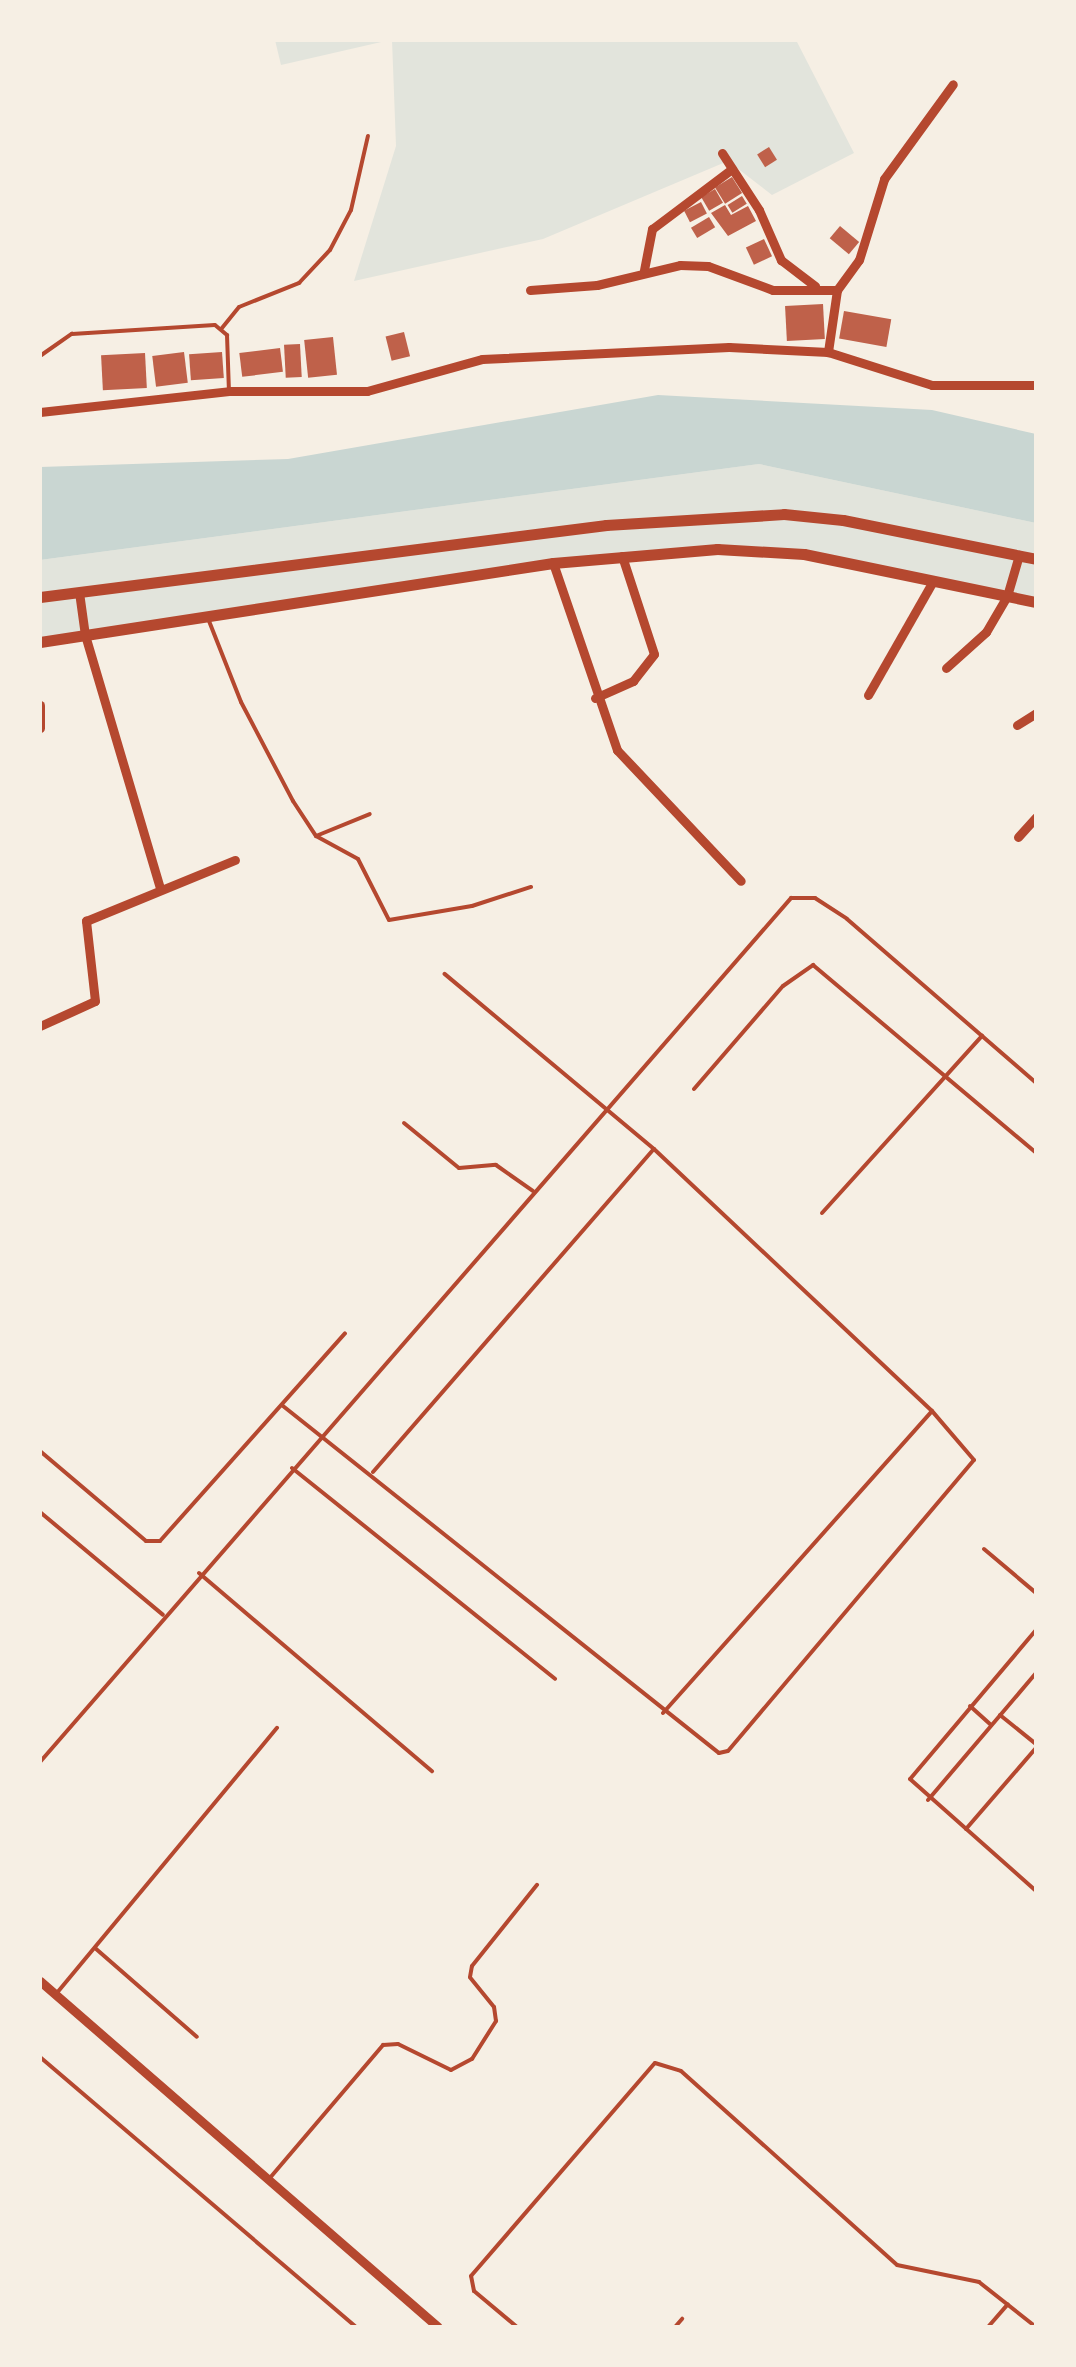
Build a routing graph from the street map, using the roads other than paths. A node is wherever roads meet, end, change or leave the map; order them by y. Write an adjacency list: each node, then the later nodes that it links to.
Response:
1 (953, 84): 8 (street)
2 (368, 136): 9 (lane)
3 (722, 153): 4 (street)
4 (732, 169): 5 (street); 6 (street)
5 (644, 270): 6 (street); 7 (street)
6 (814, 286): 8 (street)
7 (530, 290)
8 (836, 290): 10 (street)
9 (222, 328): 11 (lane); 13 (lane)
10 (828, 352): 12 (street); 13 (street)
11 (40, 356)
12 (1036, 385)
13 (229, 392): 14 (street)
14 (40, 412)
15 (622, 556): 18 (main road); 19 (main road); 29 (street)
16 (1018, 556): 17 (main road); 20 (main road); 21 (street)
17 (1036, 559)
18 (553, 563): 24 (main road); 29 (street)
19 (932, 581): 21 (main road); 28 (street)
20 (79, 592): 22 (main road); 25 (street)
21 (1007, 596): 23 (main road); 27 (street)
22 (40, 597)
23 (1036, 602)
24 (208, 616): 25 (main road); 36 (lane)
25 (85, 636): 26 (main road); 41 (street)
26 (40, 642)
27 (946, 668)
28 (868, 694)
29 (596, 698): 39 (street)
30 (40, 704): 33 (street)
31 (1036, 713): 32 (street)
32 (1018, 725)
33 (40, 728)
34 (370, 814): 36 (lane)
35 (1036, 816): 37 (street)
36 (316, 836): 40 (lane)
37 (1018, 837)
38 (235, 860): 41 (street)
39 (742, 881)
40 (532, 886)
41 (160, 889): 43 (street)
42 (445, 974): 48 (lane)
43 (40, 1026)
44 (982, 1036): 45 (lane); 46 (lane); 48 (lane)
45 (944, 1074): 47 (lane); 51 (lane); 53 (lane)
46 (1036, 1083)
47 (694, 1089)
48 (606, 1108): 50 (lane); 52 (lane)
49 (404, 1123): 52 (lane)
50 (654, 1149): 56 (lane); 60 (lane)
51 (1036, 1153)
52 (534, 1191): 57 (lane)
53 (822, 1214)
54 (345, 1333): 55 (lane)
55 (283, 1406): 57 (lane); 58 (lane)
56 (932, 1411): 70 (lane); 70 (lane)
57 (320, 1436): 59 (lane); 60 (lane)
58 (40, 1451)
59 (292, 1468): 63 (lane); 68 (lane)
60 (373, 1472): 70 (lane)
61 (40, 1512): 65 (lane)
62 (984, 1549): 64 (lane)
63 (199, 1574): 65 (lane); 76 (lane)
64 (1036, 1593)
65 (163, 1615): 75 (lane)
66 (1036, 1630): 69 (lane)
67 (1036, 1673): 71 (lane)
68 (555, 1680)
69 (970, 1706): 72 (lane); 77 (lane)
70 (663, 1713)
71 (1000, 1715): 72 (lane); 74 (lane)
72 (990, 1725): 77 (lane)
73 (277, 1728): 81 (lane)
74 (1036, 1746): 78 (lane)
75 (40, 1762)
76 (432, 1771)
77 (928, 1800): 78 (lane)
78 (966, 1829): 80 (lane)
79 (538, 1885): 86 (lane)
80 (1036, 1890)
81 (95, 1948): 83 (lane); 84 (lane)
82 (40, 1981): 83 (street)
83 (56, 1994): 86 (street)
84 (197, 2036)
85 (40, 2057): 90 (lane)
86 (270, 2179): 91 (street)
87 (1008, 2304): 89 (lane); 92 (lane); 94 (lane)
88 (682, 2319): 93 (lane)
89 (1036, 2326)
90 (356, 2327)
91 (438, 2327)
92 (517, 2327)
93 (675, 2327)
94 (988, 2327)

